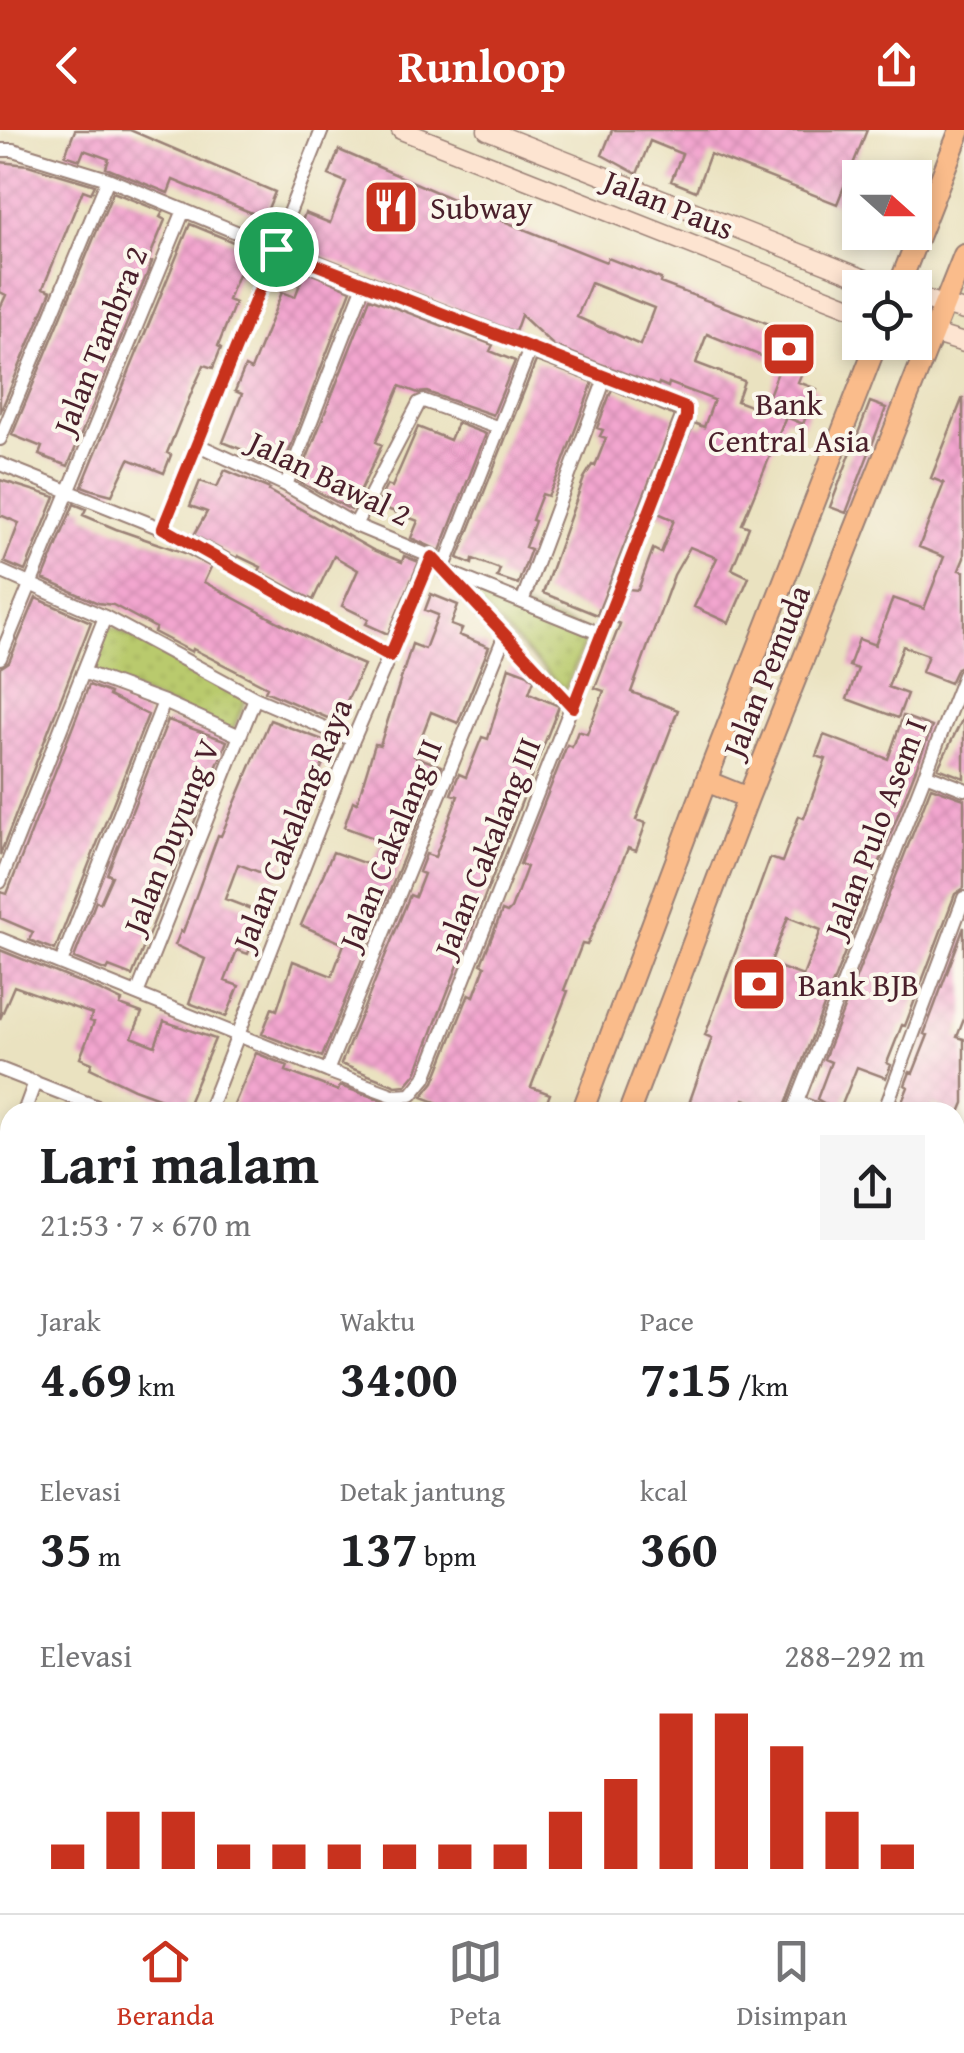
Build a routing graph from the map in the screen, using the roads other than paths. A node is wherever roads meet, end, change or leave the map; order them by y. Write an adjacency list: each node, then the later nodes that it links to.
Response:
1 (322, 130): 8 (street)
2 (401, 130): 14 (main road, Jalan Paus)
3 (487, 130): 10 (main road, Jalan Paus)
4 (960, 130): 11 (main road)
5 (0, 150): 6 (street)
6 (108, 179): 7 (street); 25 (street)
7 (184, 210): 8 (street); 29 (street, Jalan Tambra 2)
8 (276, 249): 12 (street); 26 (street)
9 (964, 254): 15 (main road, Jalan Pemuda)
10 (842, 270)
11 (905, 270)
12 (364, 285): 20 (street); 28 (street)
13 (932, 301): 15 (main road)
14 (842, 304)
15 (943, 304): 16 (main road); 17 (main road, Jalan Pemuda)
16 (964, 311)
17 (932, 318)
18 (932, 333): 19 (main road)
19 (964, 343)
20 (530, 349): 23 (street); 24 (street)
21 (870, 360): 50 (main road, Jalan Pemuda)
22 (912, 360): 52 (main road, Jalan Pemuda)
23 (606, 376): 36 (street); 38 (street, Jalan Cakalang III)
24 (499, 428): 30 (street); 33 (street)
25 (0, 440)
26 (196, 444): 28 (street, Jalan Bawal 2); 31 (street)
27 (0, 464): 29 (street)
28 (286, 485): 30 (street, Jalan Bawal 2)
29 (67, 490): 31 (street); 35 (street, Jalan Tambra 2)
30 (355, 525): 32 (street, Jalan Bawal 2)
31 (163, 528): 40 (street)
32 (432, 557): 33 (street, Jalan Bawal 2); 40 (street, Jalan Cakalang Raya)
33 (444, 570): 36 (street, Jalan Bawal 2); 39 (street)
34 (0, 571): 35 (street)
35 (28, 584): 37 (street); 41 (street, Jalan Tambra 2)
36 (522, 602): 38 (street, Jalan Bawal 2)
37 (105, 617): 42 (street); 44 (street)
38 (601, 634): 46 (street, Jalan Cakalang III)
39 (504, 637): 46 (street); 60 (street, Jalan Cakalang II)
40 (390, 656): 48 (street, Jalan Cakalang Raya)
41 (0, 658)
42 (84, 672): 45 (street); 53 (street)
43 (964, 674): 49 (street, Jalan Pulo Asem I)
44 (256, 698): 47 (street, Jalan Duyung V); 48 (street)
45 (164, 702): 47 (street); 56 (street)
46 (573, 707): 60 (street, Jalan Cakalang III)
47 (240, 736): 57 (street, Jalan Duyung V)
48 (354, 740): 58 (street, Jalan Cakalang Raya)
49 (925, 774): 51 (street); 67 (street, Jalan Pulo Asem I)
50 (706, 780): 52 (main road); 65 (main road, Jalan Pemuda)
51 (964, 789)
52 (748, 798): 66 (main road, Jalan Pemuda)
53 (0, 882)
54 (964, 898): 68 (street)
55 (0, 939): 56 (street)
56 (60, 963): 57 (street)
57 (137, 994): 58 (street)
58 (238, 1036): 60 (street); 64 (street, Jalan Cakalang Raya)
59 (0, 1069): 61 (street)
60 (327, 1071)
61 (34, 1082): 62 (street); 63 (street)
62 (27, 1102)
63 (85, 1102)
64 (212, 1102)
65 (586, 1102)
66 (634, 1102)
67 (797, 1102)
68 (888, 1102)

